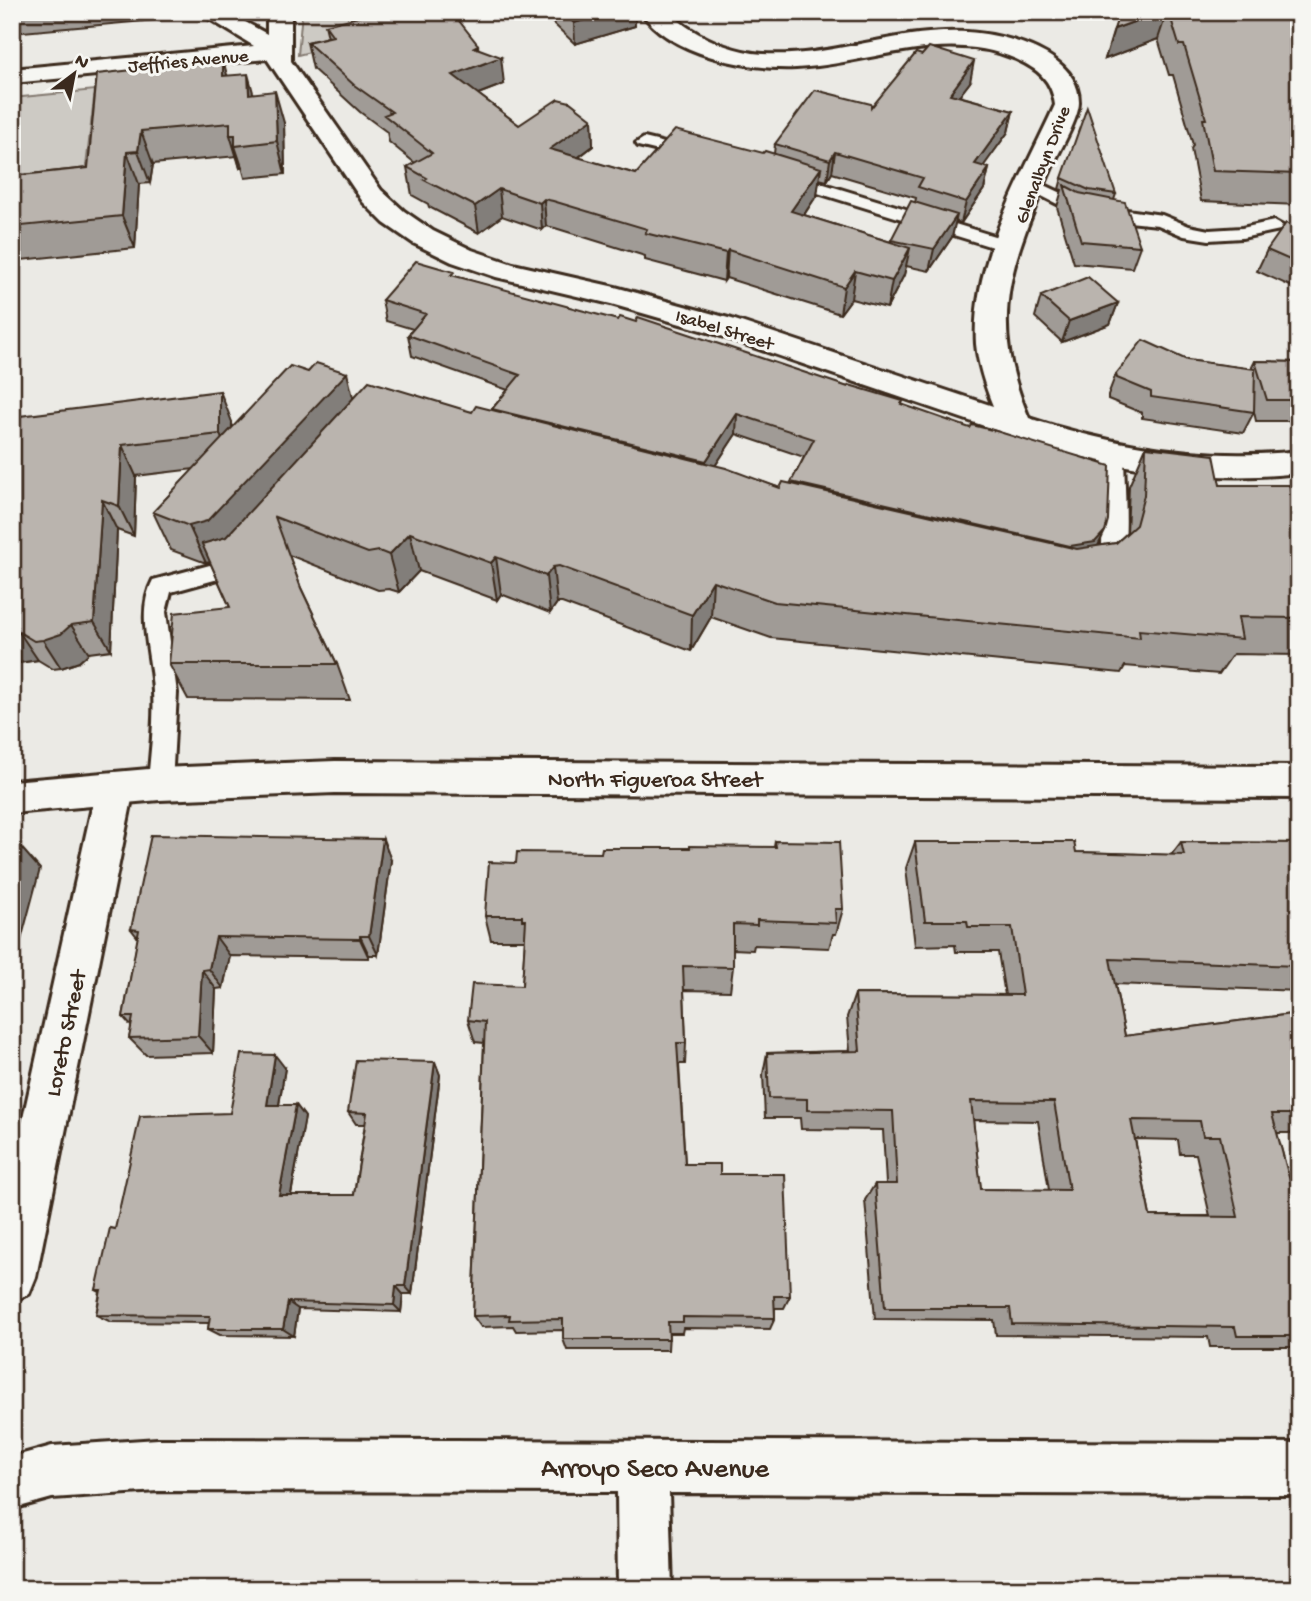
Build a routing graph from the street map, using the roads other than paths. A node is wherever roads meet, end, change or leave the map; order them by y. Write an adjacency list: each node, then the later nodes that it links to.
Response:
1 (209, 12): 6 (street)
2 (279, 12): 6 (street, Isabel Street)
3 (652, 12): 5 (street, Glenalbyn Drive)
4 (984, 12): 5 (street)
5 (993, 42): 11 (street, Glenalbyn Drive)
6 (280, 51): 7 (street, Jeffries Avenue); 14 (street, Isabel Street)
7 (12, 76)
8 (643, 143): 9 (lane)
9 (708, 157)
10 (772, 173): 13 (lane)
11 (1034, 185): 12 (lane); 13 (street, Glenalbyn Drive)
12 (1274, 226)
13 (1008, 246): 14 (street, Glenalbyn Drive)
14 (1016, 425): 15 (street, Isabel Street)
15 (1114, 454): 16 (street, Isabel Street); 18 (lane)
16 (1299, 462)
17 (259, 537): 20 (lane)
18 (1072, 575)
19 (1299, 782): 20 (street, North Figueroa Street)
20 (160, 784): 21 (street, North Figueroa Street)
21 (115, 789): 22 (street, North Figueroa Street); 23 (street, Loreto Street)
22 (12, 797)
23 (12, 1277)
24 (642, 1465): 25 (street, Arroyo Seco Avenue); 26 (street, Arroyo Seco Avenue); 27 (street)
25 (1299, 1469)
26 (12, 1483)
27 (645, 1589)

